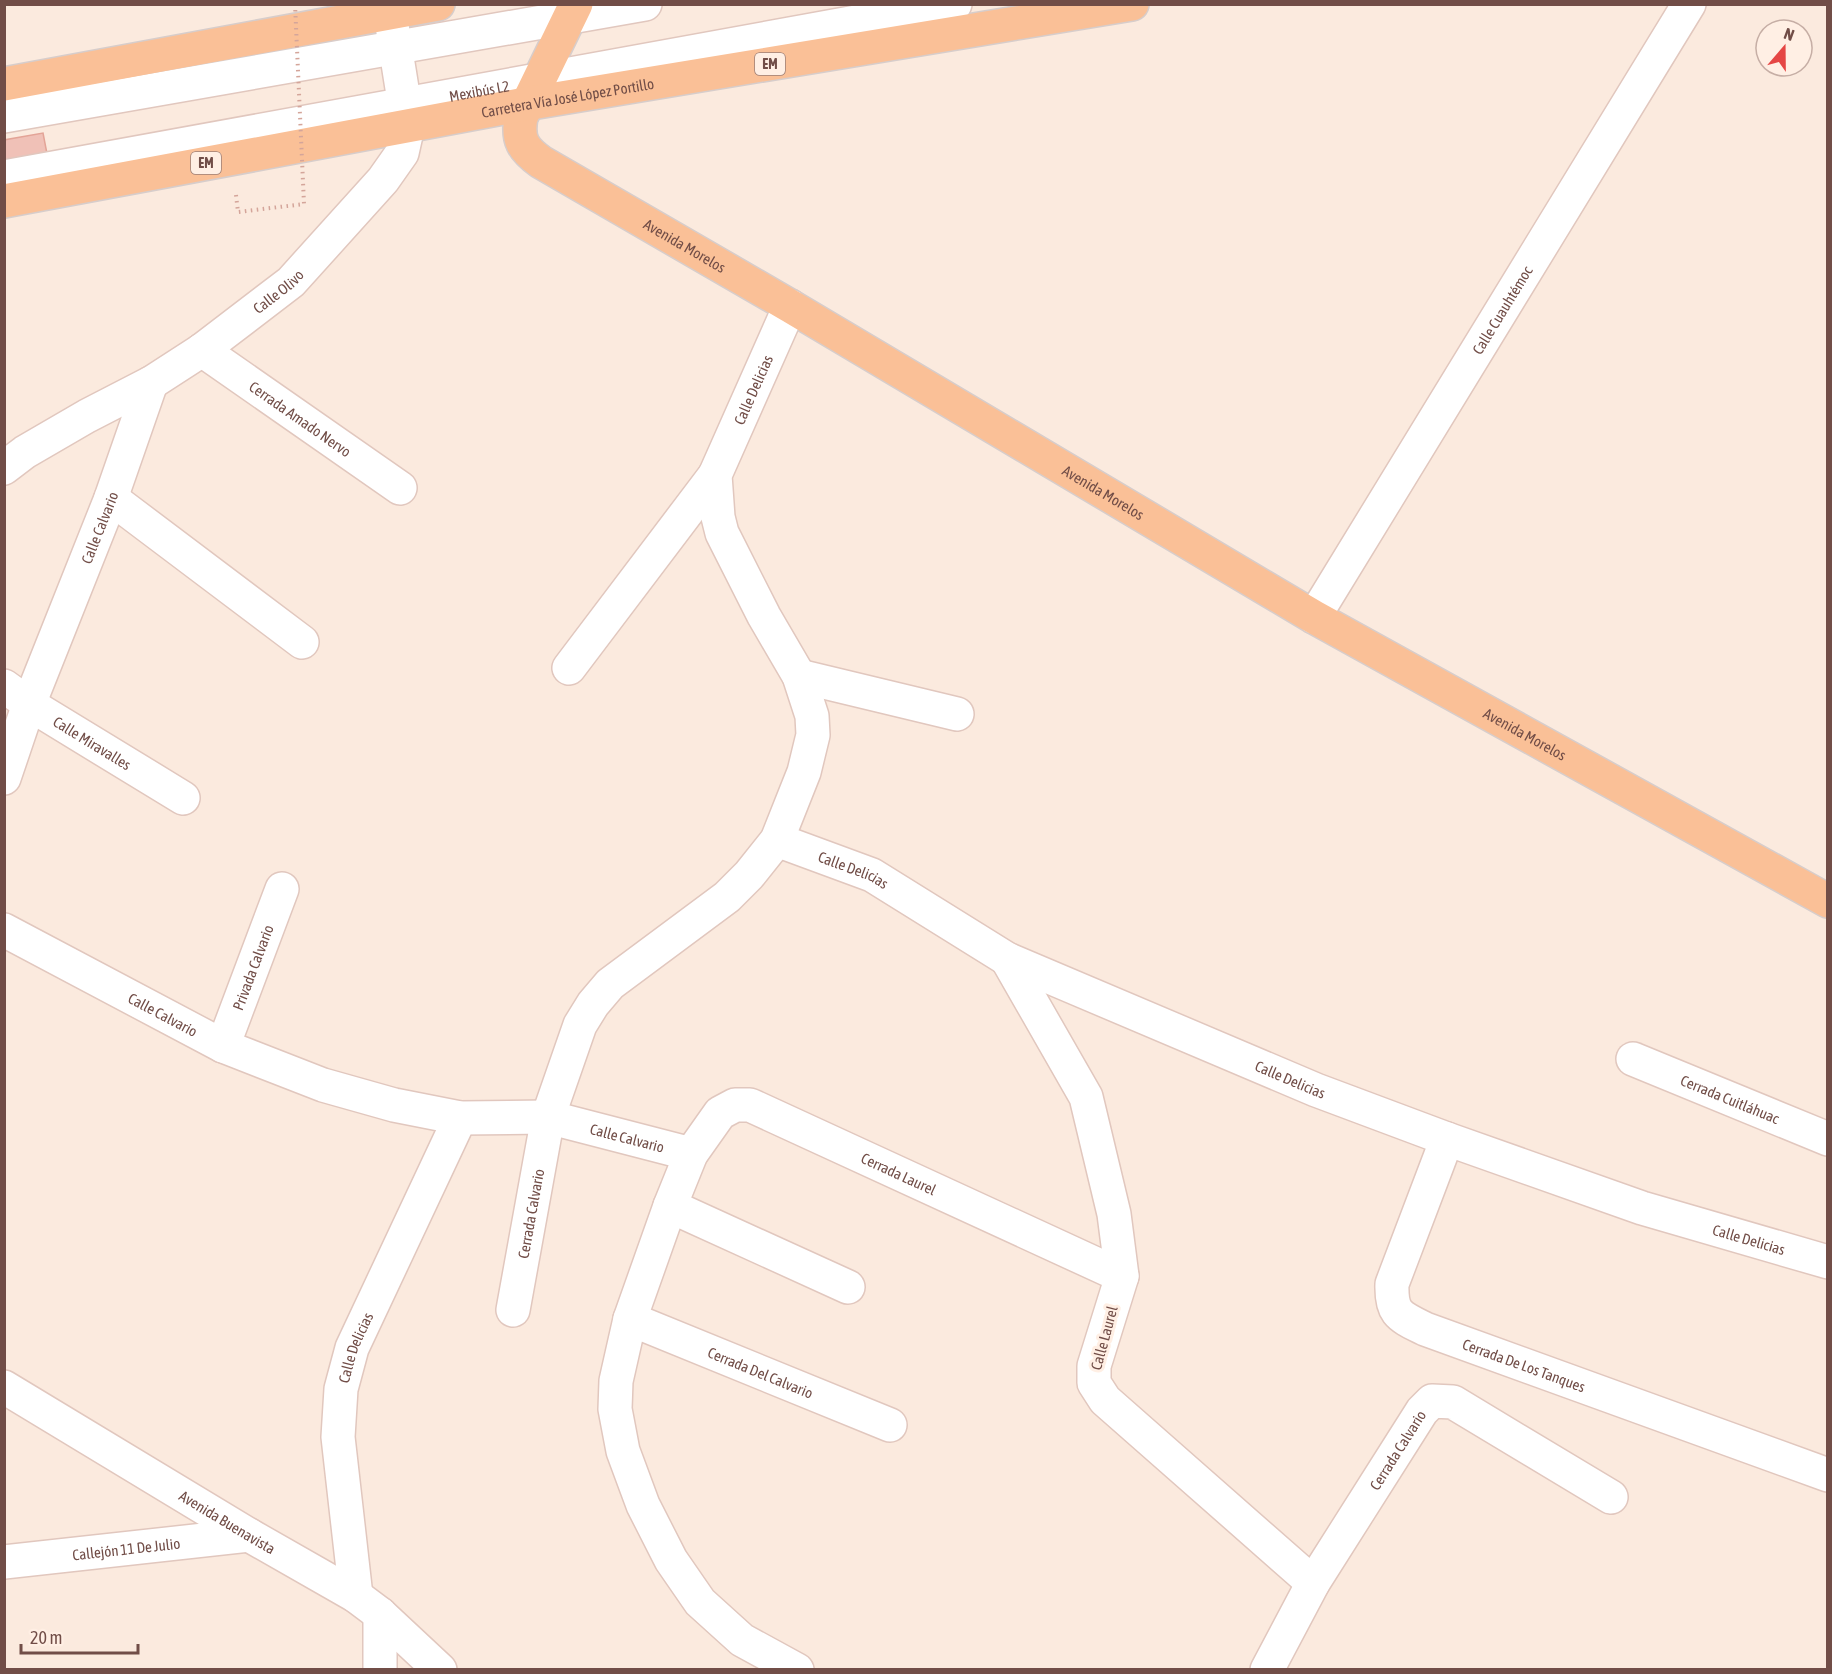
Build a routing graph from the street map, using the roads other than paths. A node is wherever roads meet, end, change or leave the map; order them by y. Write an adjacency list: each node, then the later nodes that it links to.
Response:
1 (438, 4): 7 (main road)
2 (645, 4): 6 (street)
3 (955, 4): 10 (street)
4 (1132, 4): 10 (main road, Carretera Vía José López Portillo / EM)
5 (1689, 4): 22 (street, Calle Cuauhtémoc)
6 (572, 12): 8 (street); 10 (main road, Avenida Morelos)
7 (390, 13): 8 (street, Calle Olivo); 9 (main road)
8 (396, 48): 11 (street, Calle Olivo); 12 (street)
9 (4, 84)
10 (531, 92): 11 (main road, Carretera Vía José López Portillo / EM); 15 (main road, Avenida Morelos)
11 (407, 115): 13 (street); 14 (main road, Carretera Vía José López Portillo / EM); 16 (street, Calle Olivo)
12 (4, 116)
13 (4, 177)
14 (4, 201)
15 (790, 306): 19 (street, Calle Delicias); 22 (main road, Avenida Morelos)
16 (202, 350): 17 (street, Calle Olivo); 20 (street, Cerrada Amado Nervo)
17 (151, 383): 18 (street, Calle Olivo); 21 (street, Calle Calvario)
18 (4, 468)
19 (715, 476): 24 (street); 25 (street, Calle Delicias)
20 (400, 488)
21 (111, 498): 23 (street); 26 (street, Calle Calvario)
22 (1314, 617): 32 (main road, Avenida Morelos)
23 (302, 642)
24 (569, 668)
25 (799, 676): 27 (street); 30 (street, Calle Delicias)
26 (17, 695): 28 (street, Calle Calvario); 29 (street, Calle Miravalles)
27 (957, 714)
28 (4, 778)
29 (183, 798)
30 (777, 840): 34 (street, Calle Delicias); 37 (street, Calle Delicias)
31 (282, 889): 35 (street, Privada Calvario)
32 (1827, 901)
33 (4, 930): 35 (street, Calle Calvario)
34 (1007, 959): 40 (street, Calle Delicias); 44 (street, Calle Laurel)
35 (223, 1046): 38 (street, Calle Calvario)
36 (1633, 1059): 39 (street, Cerrada Cuitláhuac)
37 (548, 1117): 38 (street, Calle Calvario); 41 (street, Calle Calvario); 46 (street, Cerrada Calvario)
38 (460, 1118): 55 (street, Calle Delicias)
39 (1827, 1138)
40 (1447, 1139): 43 (street, Calle Delicias); 50 (street, Cerrada De Los Tanques)
41 (691, 1154): 42 (street); 44 (street, Cerrada Laurel)
42 (670, 1206): 45 (street); 47 (street)
43 (1827, 1262)
44 (1122, 1276): 54 (street, Calle Laurel)
45 (848, 1287)
46 (513, 1310)
47 (630, 1319): 49 (street, Cerrada Del Calvario); 58 (street)
48 (4, 1387): 52 (street, Avenida Buenavista)
49 (890, 1425)
50 (1827, 1475)
51 (1611, 1497): 54 (street, Cerrada Calvario)
52 (249, 1535): 53 (street, Callejón 11 De Julio); 55 (street, Avenida Buenavista)
53 (4, 1562)
54 (1313, 1583): 59 (street)
55 (368, 1605): 56 (street, Calle Delicias); 57 (street, Avenida Buenavista)
56 (380, 1670)
57 (440, 1670)
58 (797, 1670)
59 (1267, 1670)

